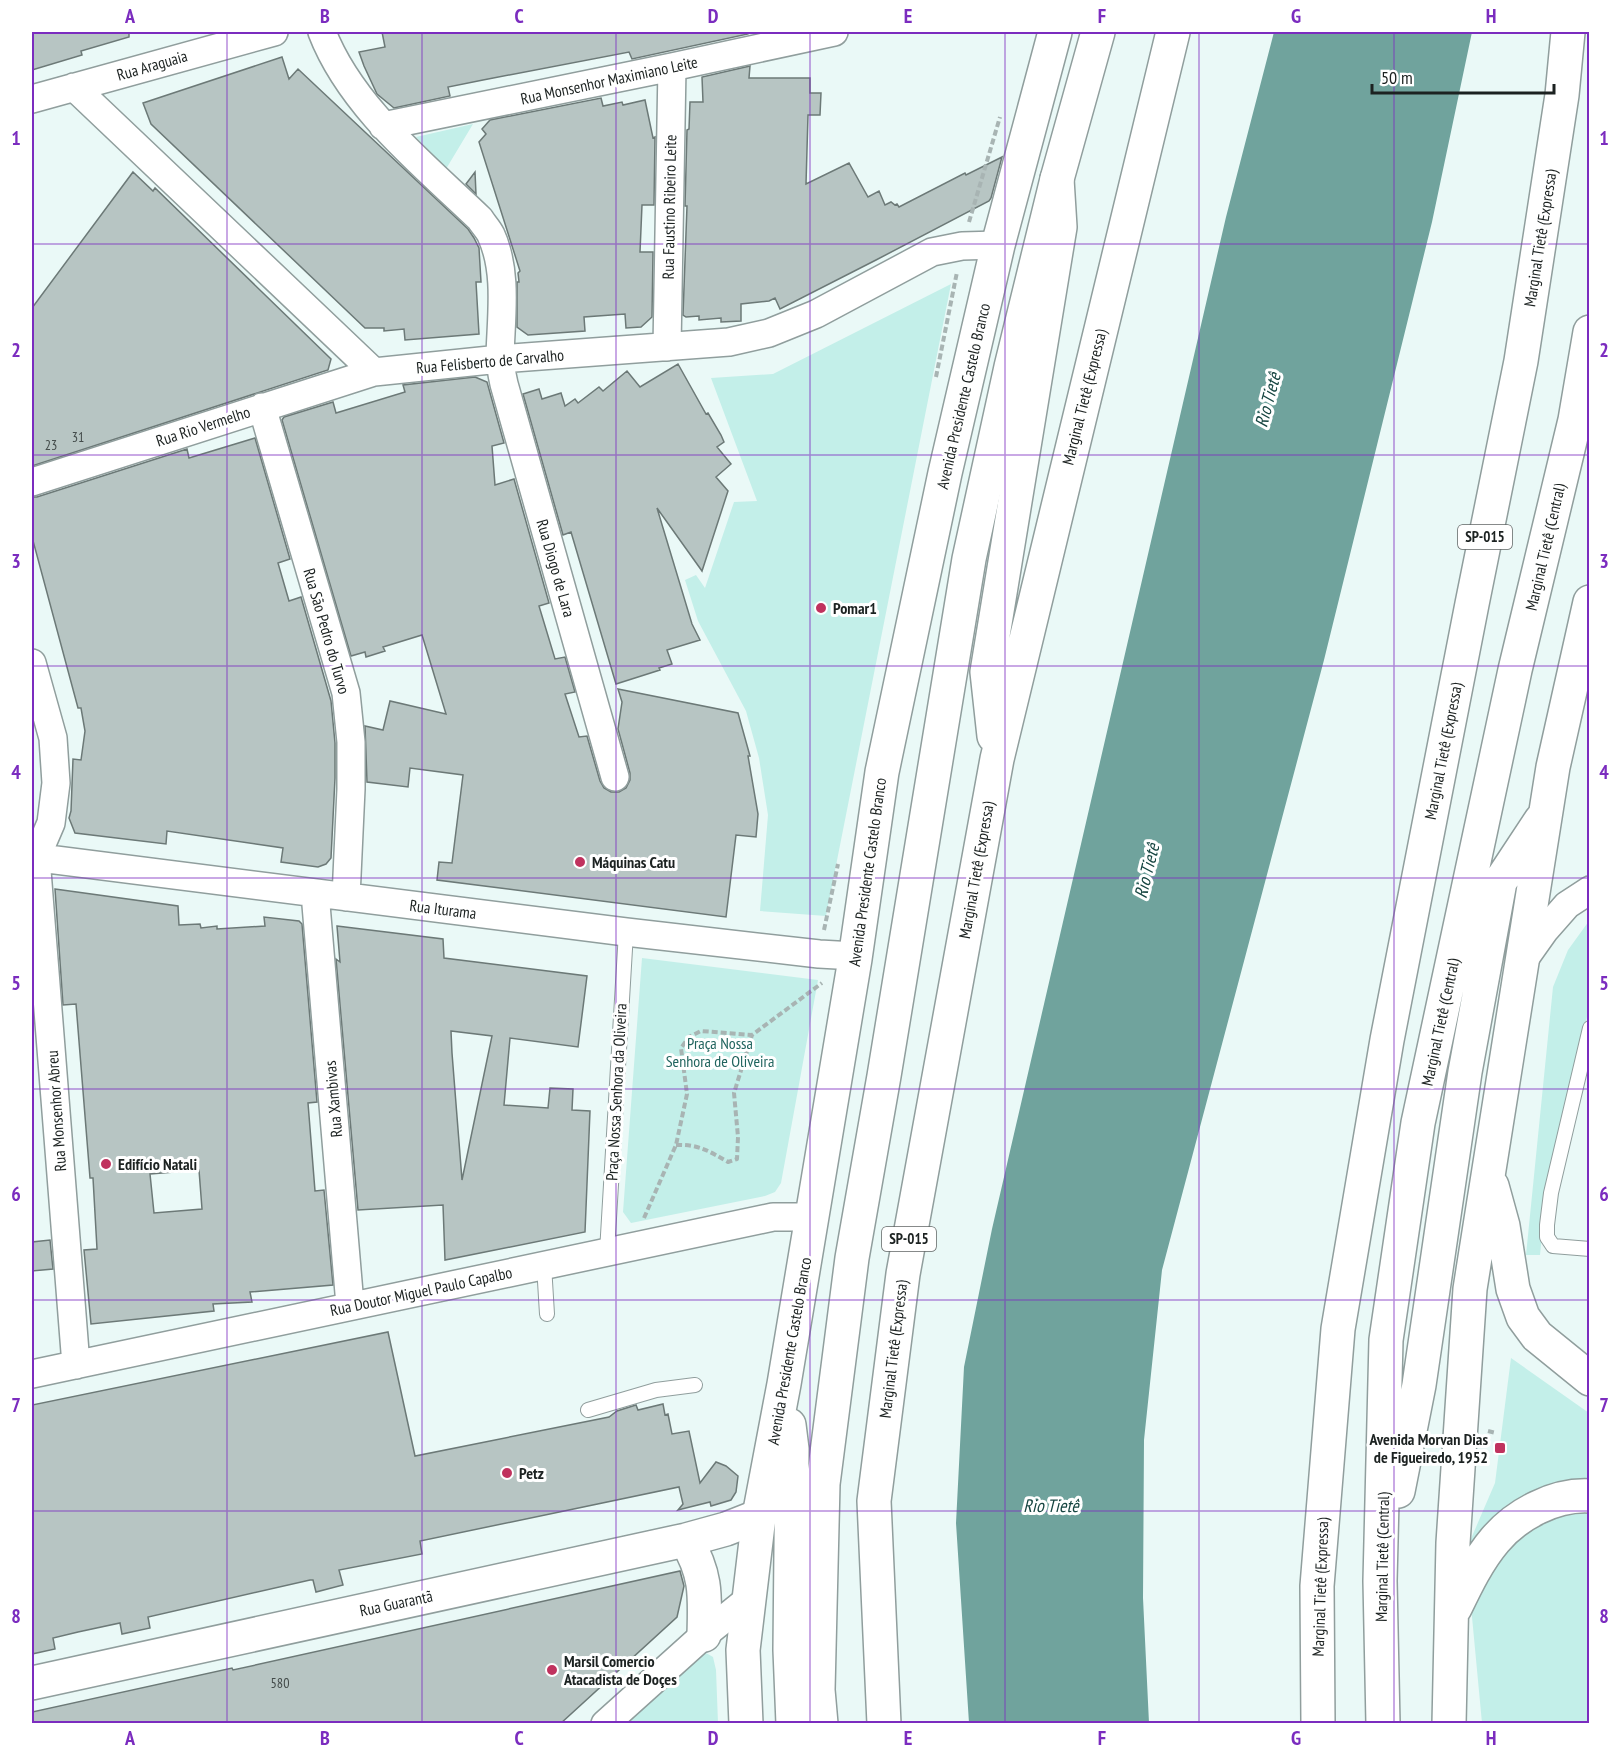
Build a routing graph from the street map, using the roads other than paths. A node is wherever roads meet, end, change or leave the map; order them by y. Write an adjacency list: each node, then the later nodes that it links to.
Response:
1 (274, 32): 9 (street, Rua Araguaia)
2 (322, 32): 11 (street, Rua Diogo de Lara)
3 (834, 32): 8 (street, Rua Monsenhor Maximiano Leite)
4 (1055, 32): 13 (main road, Avenida Presidente Castelo Branco)
5 (1098, 32): 12 (main road)
6 (1173, 32): 22 (main road, Marginal Tietê (Expressa) / SP-015)
7 (1569, 32): 59 (main road, Marginal Tietê (Expressa) / SP-015)
8 (672, 67): 11 (street, Rua Monsenhor Maximiano Leite); 15 (street, Rua Faustino Ribeiro Leite)
9 (74, 87): 10 (street, Rua Araguaia); 17 (street)
10 (32, 99)
11 (383, 126): 16 (street, Rua Diogo de Lara)
12 (1057, 179): 22 (main road); 57 (main road)
13 (998, 245): 15 (street, Rua Felisberto de Carvalho); 30 (main road, Avenida Presidente Castelo Branco)
14 (1590, 332): 49 (main road, Marginal Tietê (Central))
15 (667, 347): 16 (street, Rua Felisberto de Carvalho)
16 (500, 359): 17 (street, Rua Felisberto de Carvalho); 23 (street, Rua Diogo de Lara)
17 (374, 372): 18 (street, Rua Rio Vermelho)
18 (262, 407): 19 (street, Rua Rio Vermelho); 28 (street, Rua São Pedro do Turvo)
19 (32, 482)
20 (1590, 602): 24 (main road)
21 (32, 663): 25 (street)
22 (997, 759): 58 (main road, Marginal Tietê (Expressa) / SP-015)
23 (615, 777)
24 (1547, 811): 31 (main road); 49 (main road)
25 (34, 858): 27 (street, Rua Iturama); 40 (street, Rua Monsenhor Abreu)
26 (1590, 890): 31 (street)
27 (315, 894): 28 (street, Rua Iturama); 38 (street, Rua Xambivas)
28 (346, 897): 29 (street, Rua Iturama)
29 (626, 932): 30 (street, Rua Iturama); 35 (lane, Praça Nossa Senhora da Oliveira)
30 (855, 957): 34 (main road, Avenida Presidente Castelo Branco)
31 (1523, 961): 33 (main road)
32 (1590, 1028): 36 (lane)
33 (1489, 1173): 42 (main road); 51 (main road)
34 (812, 1217): 35 (street, Rua Doutor Miguel Paulo Capalbo); 43 (main road, Avenida Presidente Castelo Branco)
35 (619, 1249): 37 (street, Rua Doutor Miguel Paulo Capalbo)
36 (1590, 1249)
37 (544, 1265): 38 (street, Rua Doutor Miguel Paulo Capalbo); 39 (lane)
38 (350, 1305): 40 (street, Rua Doutor Miguel Paulo Capalbo)
39 (547, 1314)
40 (76, 1365): 41 (street, Rua Doutor Miguel Paulo Capalbo)
41 (32, 1374)
42 (1590, 1379)
43 (784, 1384): 47 (main road, Avenida Presidente Castelo Branco); 56 (main road)
44 (695, 1385): 45 (lane)
45 (588, 1410)
46 (1590, 1496): 51 (main road)
47 (759, 1516): 48 (main road, Rua Guarantã); 50 (main road, Avenida Presidente Castelo Branco)
48 (686, 1540): 52 (main road); 53 (main road, Rua Guarantã)
49 (1380, 1581): 60 (main road, Marginal Tietê (Central))
50 (750, 1598): 52 (street); 55 (main road, Avenida Presidente Castelo Branco)
51 (1452, 1615): 61 (main road)
52 (704, 1635): 54 (street)
53 (32, 1683)
54 (605, 1724)
55 (746, 1724)
56 (793, 1724)
57 (821, 1724)
58 (884, 1724)
59 (1318, 1724)
60 (1383, 1724)
61 (1449, 1724)

